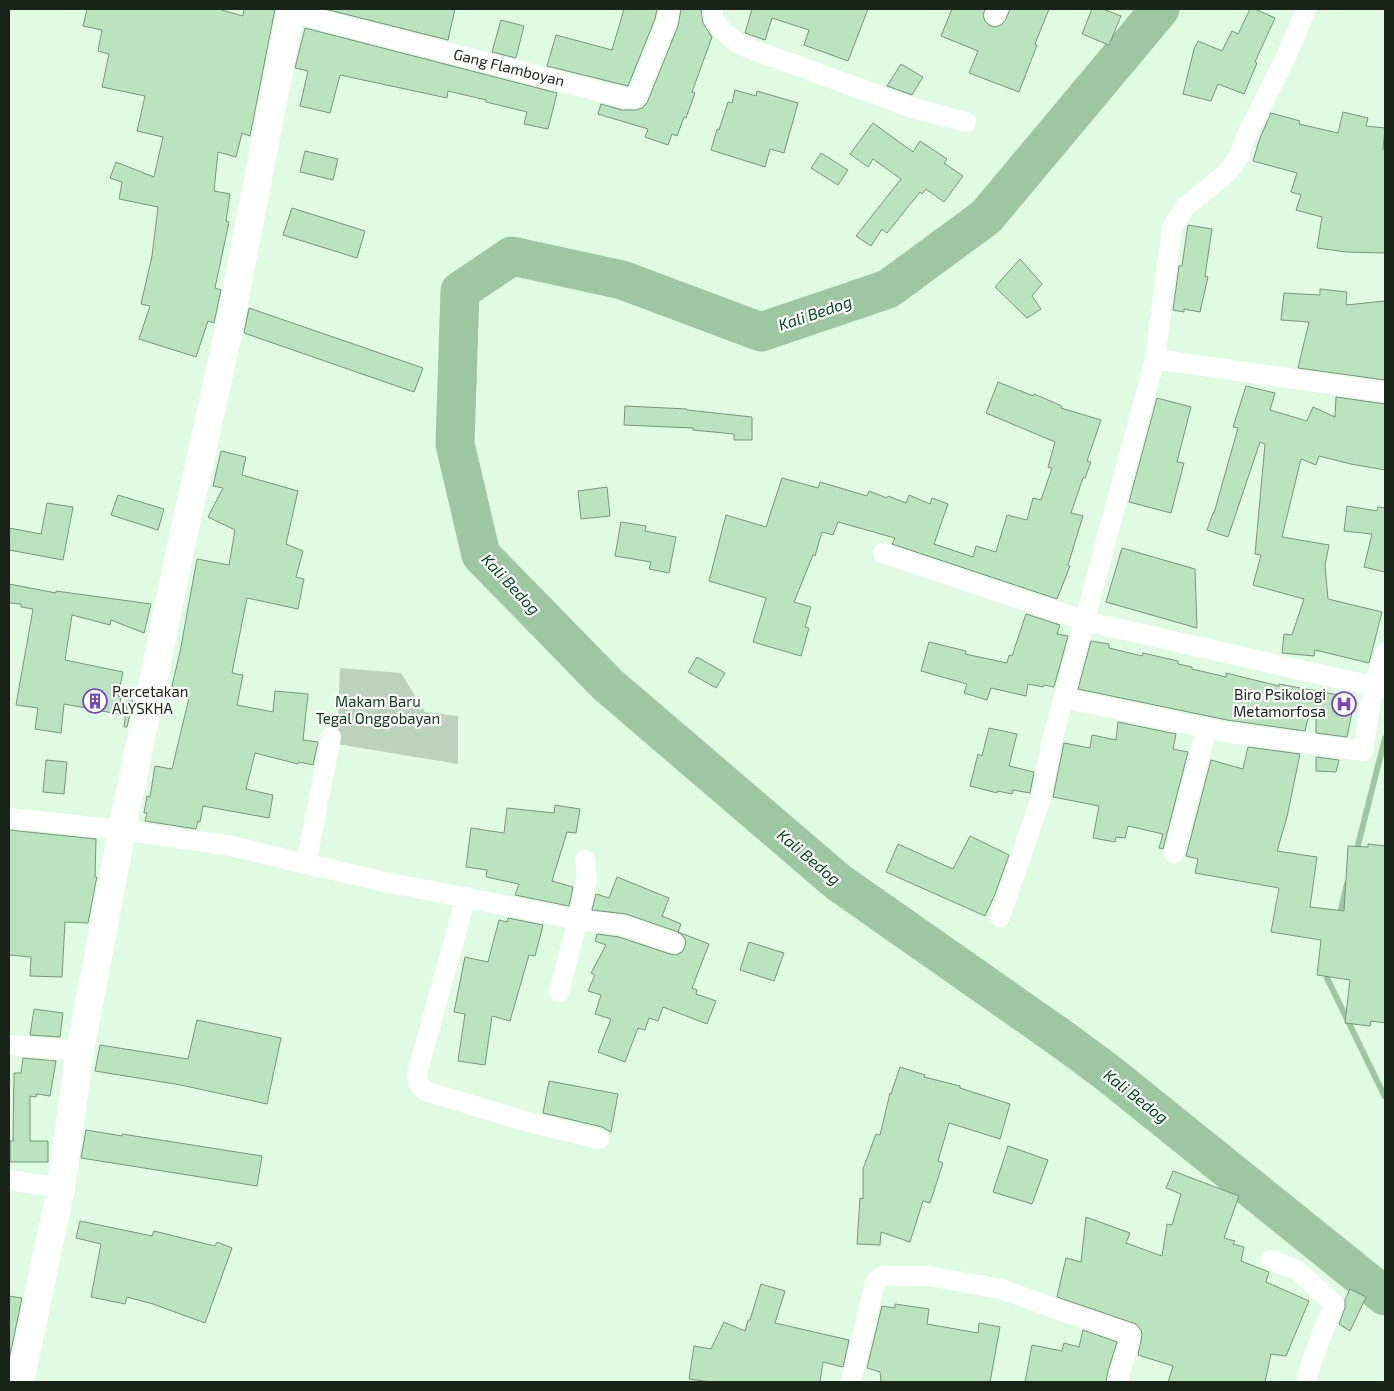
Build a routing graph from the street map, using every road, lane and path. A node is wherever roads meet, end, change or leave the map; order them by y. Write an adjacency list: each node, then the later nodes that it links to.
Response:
1 (669, 9): 4 (street, Gang Flamboyan)
2 (713, 9): 5 (street)
3 (1306, 9): 6 (street)
4 (290, 10): 16 (street)
5 (966, 122)
6 (1155, 359): 7 (street); 9 (street)
7 (1385, 392)
8 (882, 553): 9 (street)
9 (1085, 621): 11 (street); 12 (street)
10 (1385, 653): 11 (street)
11 (1379, 687): 13 (street)
12 (1064, 698): 13 (street); 21 (street)
13 (1207, 728): 17 (street)
14 (331, 737): 19 (street)
15 (9, 818): 16 (street)
16 (122, 830): 19 (street); 26 (street)
17 (1174, 853)
18 (585, 860): 22 (street)
19 (306, 864): 20 (street)
20 (466, 897): 22 (street); 27 (street)
21 (1000, 917)
22 (578, 920): 23 (street); 24 (street)
23 (674, 944)
24 (558, 992)
25 (9, 1045): 26 (street)
26 (80, 1051): 29 (street)
27 (599, 1140)
28 (9, 1180): 29 (street)
29 (61, 1188): 31 (street)
30 (1271, 1260): 34 (street)
31 (20, 1382)
32 (851, 1382): 33 (street)
33 (1119, 1382)
34 (1306, 1382)

